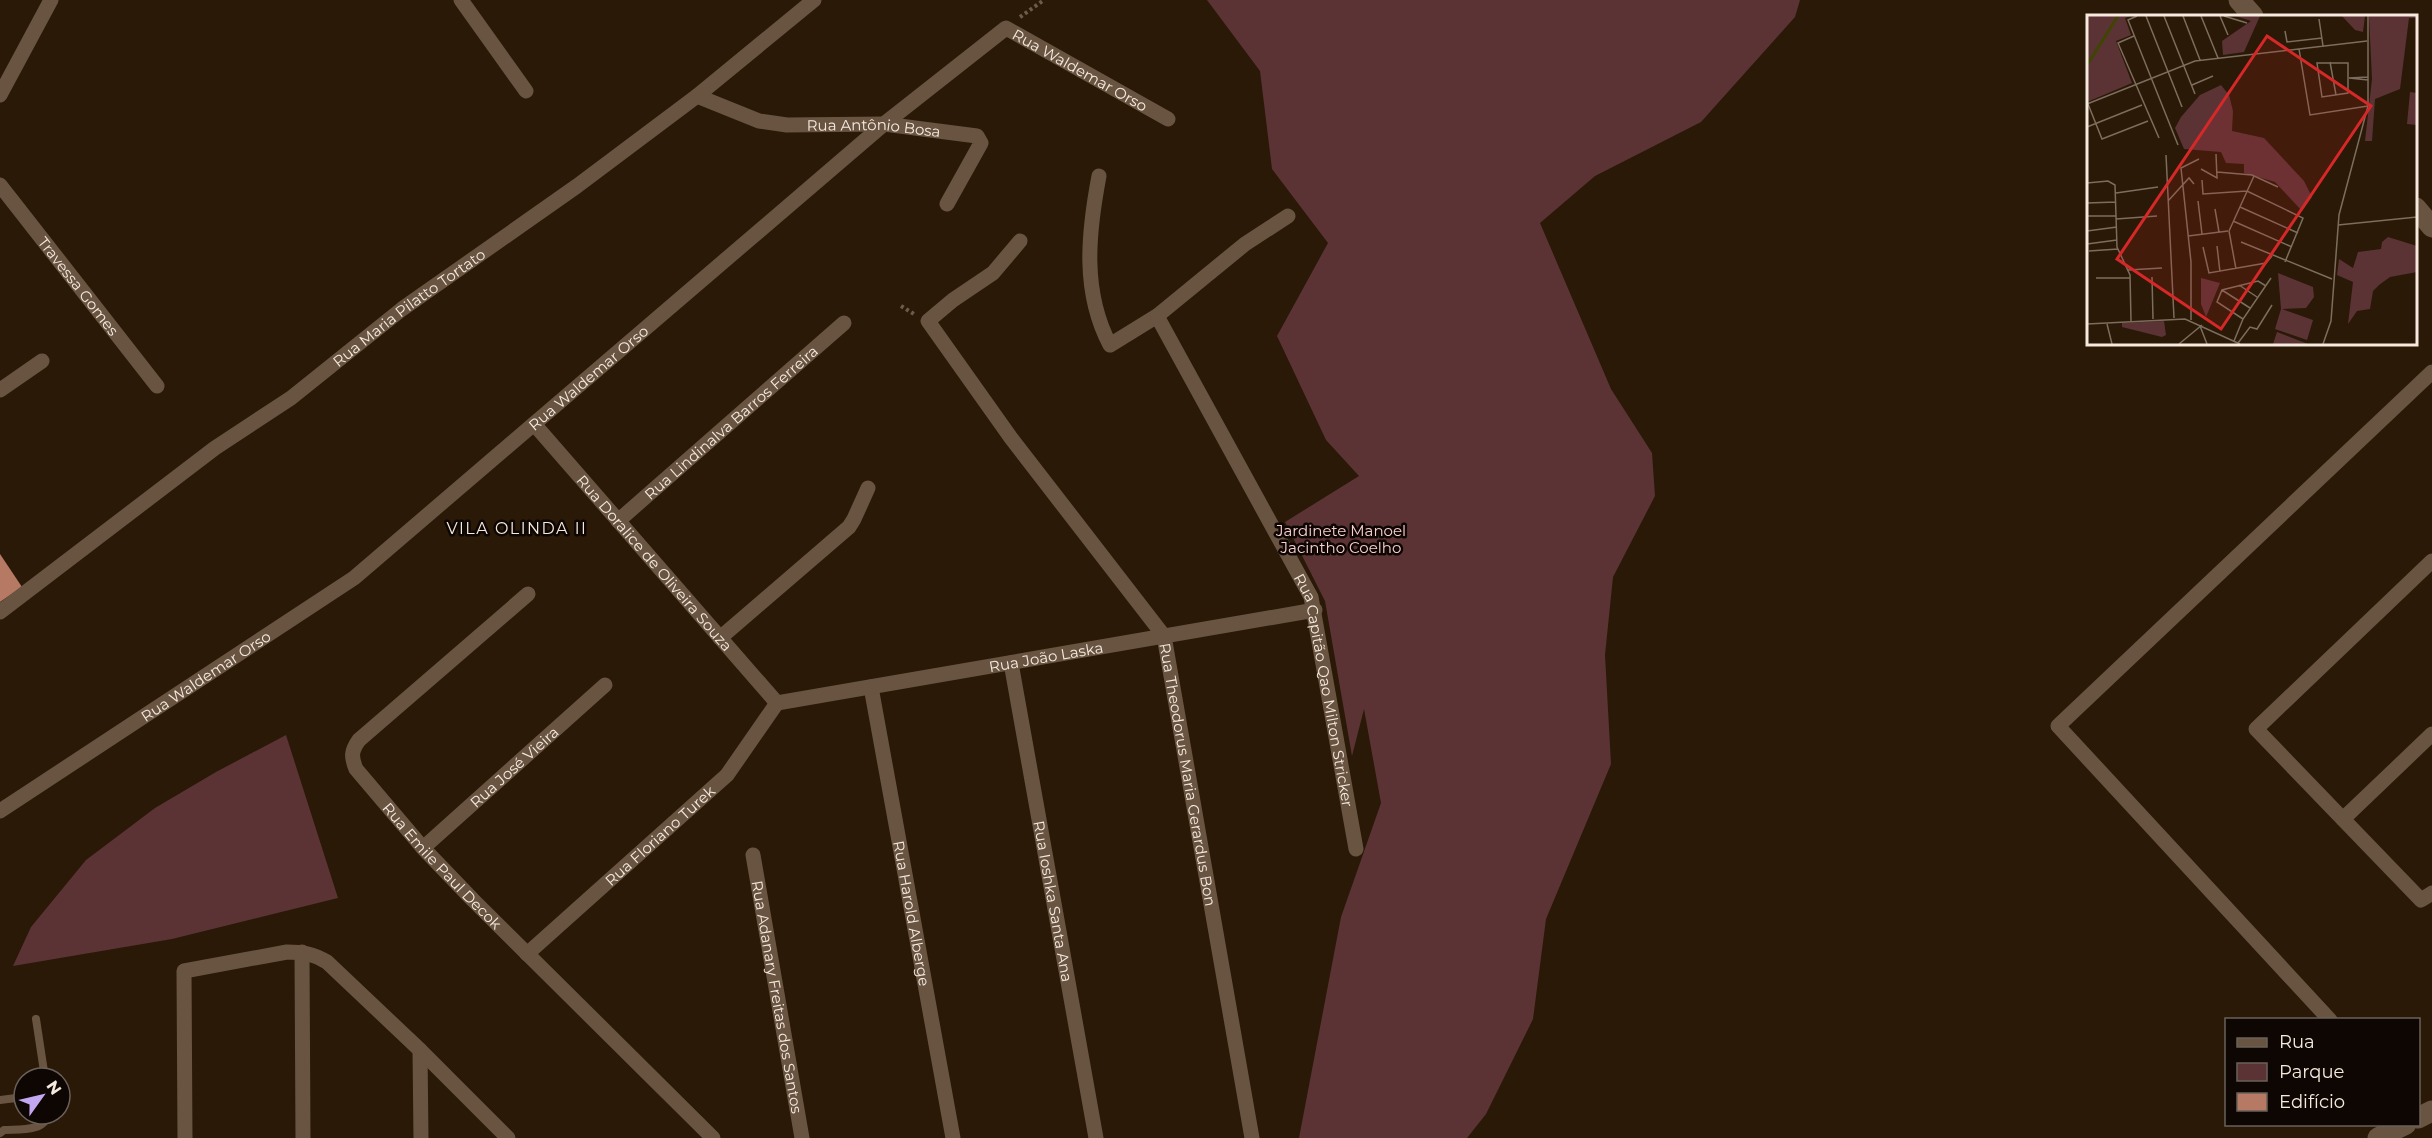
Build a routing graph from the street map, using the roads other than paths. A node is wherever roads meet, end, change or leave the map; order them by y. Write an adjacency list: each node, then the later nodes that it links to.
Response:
1 (51, 0): 7 (street)
2 (461, 0): 6 (street)
3 (814, 0): 8 (street, Rua Maria Pilatto Tortato)
4 (2239, 0): 5 (street)
5 (2252, 15)
6 (526, 91)
7 (0, 95)
8 (697, 96): 10 (street, Rua Antônio Bosa); 30 (street, Rua Maria Pilatto Tortato)
9 (1168, 119): 10 (street, Rua Waldemar Orso)
10 (884, 124): 13 (street, Rua Antônio Bosa); 24 (street, Rua Waldemar Orso)
11 (1099, 176): 18 (street)
12 (0, 185): 22 (street, Travessa Gomes)
13 (947, 204)
14 (2417, 210): 16 (street)
15 (1288, 216): 18 (street)
16 (2432, 227)
17 (1020, 241): 31 (street, Rua Theodorus Maria Gerardus Bon)
18 (1157, 316): 29 (street, Rua Capitão Qao Milton Stricker)
19 (844, 323): 26 (street, Rua Lindinalva Barros Ferreira)
20 (42, 361): 23 (street)
21 (2432, 372): 46 (street)
22 (157, 386)
23 (0, 390)
24 (534, 424): 26 (street, Rua Doralice de Oliveira Souza); 38 (street, Rua Waldemar Orso)
25 (868, 488): 32 (street)
26 (618, 521): 32 (street, Rua Doralice de Oliveira Souza)
27 (2432, 561): 39 (street)
28 (528, 594): 40 (street, Rua Emile Paul Decok)
29 (1315, 610): 31 (street, Rua João Laska); 41 (street, Rua Capitão Qao Milton Stricker)
30 (0, 612)
31 (1164, 636): 33 (street, Rua João Laska); 61 (street, Rua Theodorus Maria Gerardus Bon)
32 (720, 638): 36 (street, Rua Doralice de Oliveira Souza)
33 (1011, 663): 35 (street, Rua João Laska); 60 (street, Rua Ioshka Santa Ana)
34 (604, 685): 40 (street, Rua José Vieira)
35 (871, 687): 36 (street, Rua João Laska); 59 (street, Rua Harold Alberge)
36 (777, 703): 45 (street, Rua Floriano Turek)
37 (2432, 734): 39 (street)
38 (0, 811)
39 (2343, 819): 43 (street)
40 (423, 848): 45 (street, Rua Emile Paul Decok)
41 (1356, 849)
42 (753, 855): 58 (street, Rua Adanary Freitas dos Santos)
43 (2432, 893)
44 (302, 952): 48 (street); 53 (street); 54 (street)
45 (527, 954): 57 (street, Rua Emile Paul Decok)
46 (2328, 1018)
47 (36, 1019): 49 (lane)
48 (420, 1050): 55 (street); 56 (street)
49 (43, 1066)
50 (41, 1126): 52 (lane)
51 (2401, 1126): 62 (street)
52 (0, 1133)
53 (185, 1138)
54 (303, 1138)
55 (421, 1138)
56 (508, 1138)
57 (713, 1138)
58 (802, 1138)
59 (953, 1138)
60 (1096, 1138)
61 (1252, 1138)
62 (2378, 1138)

